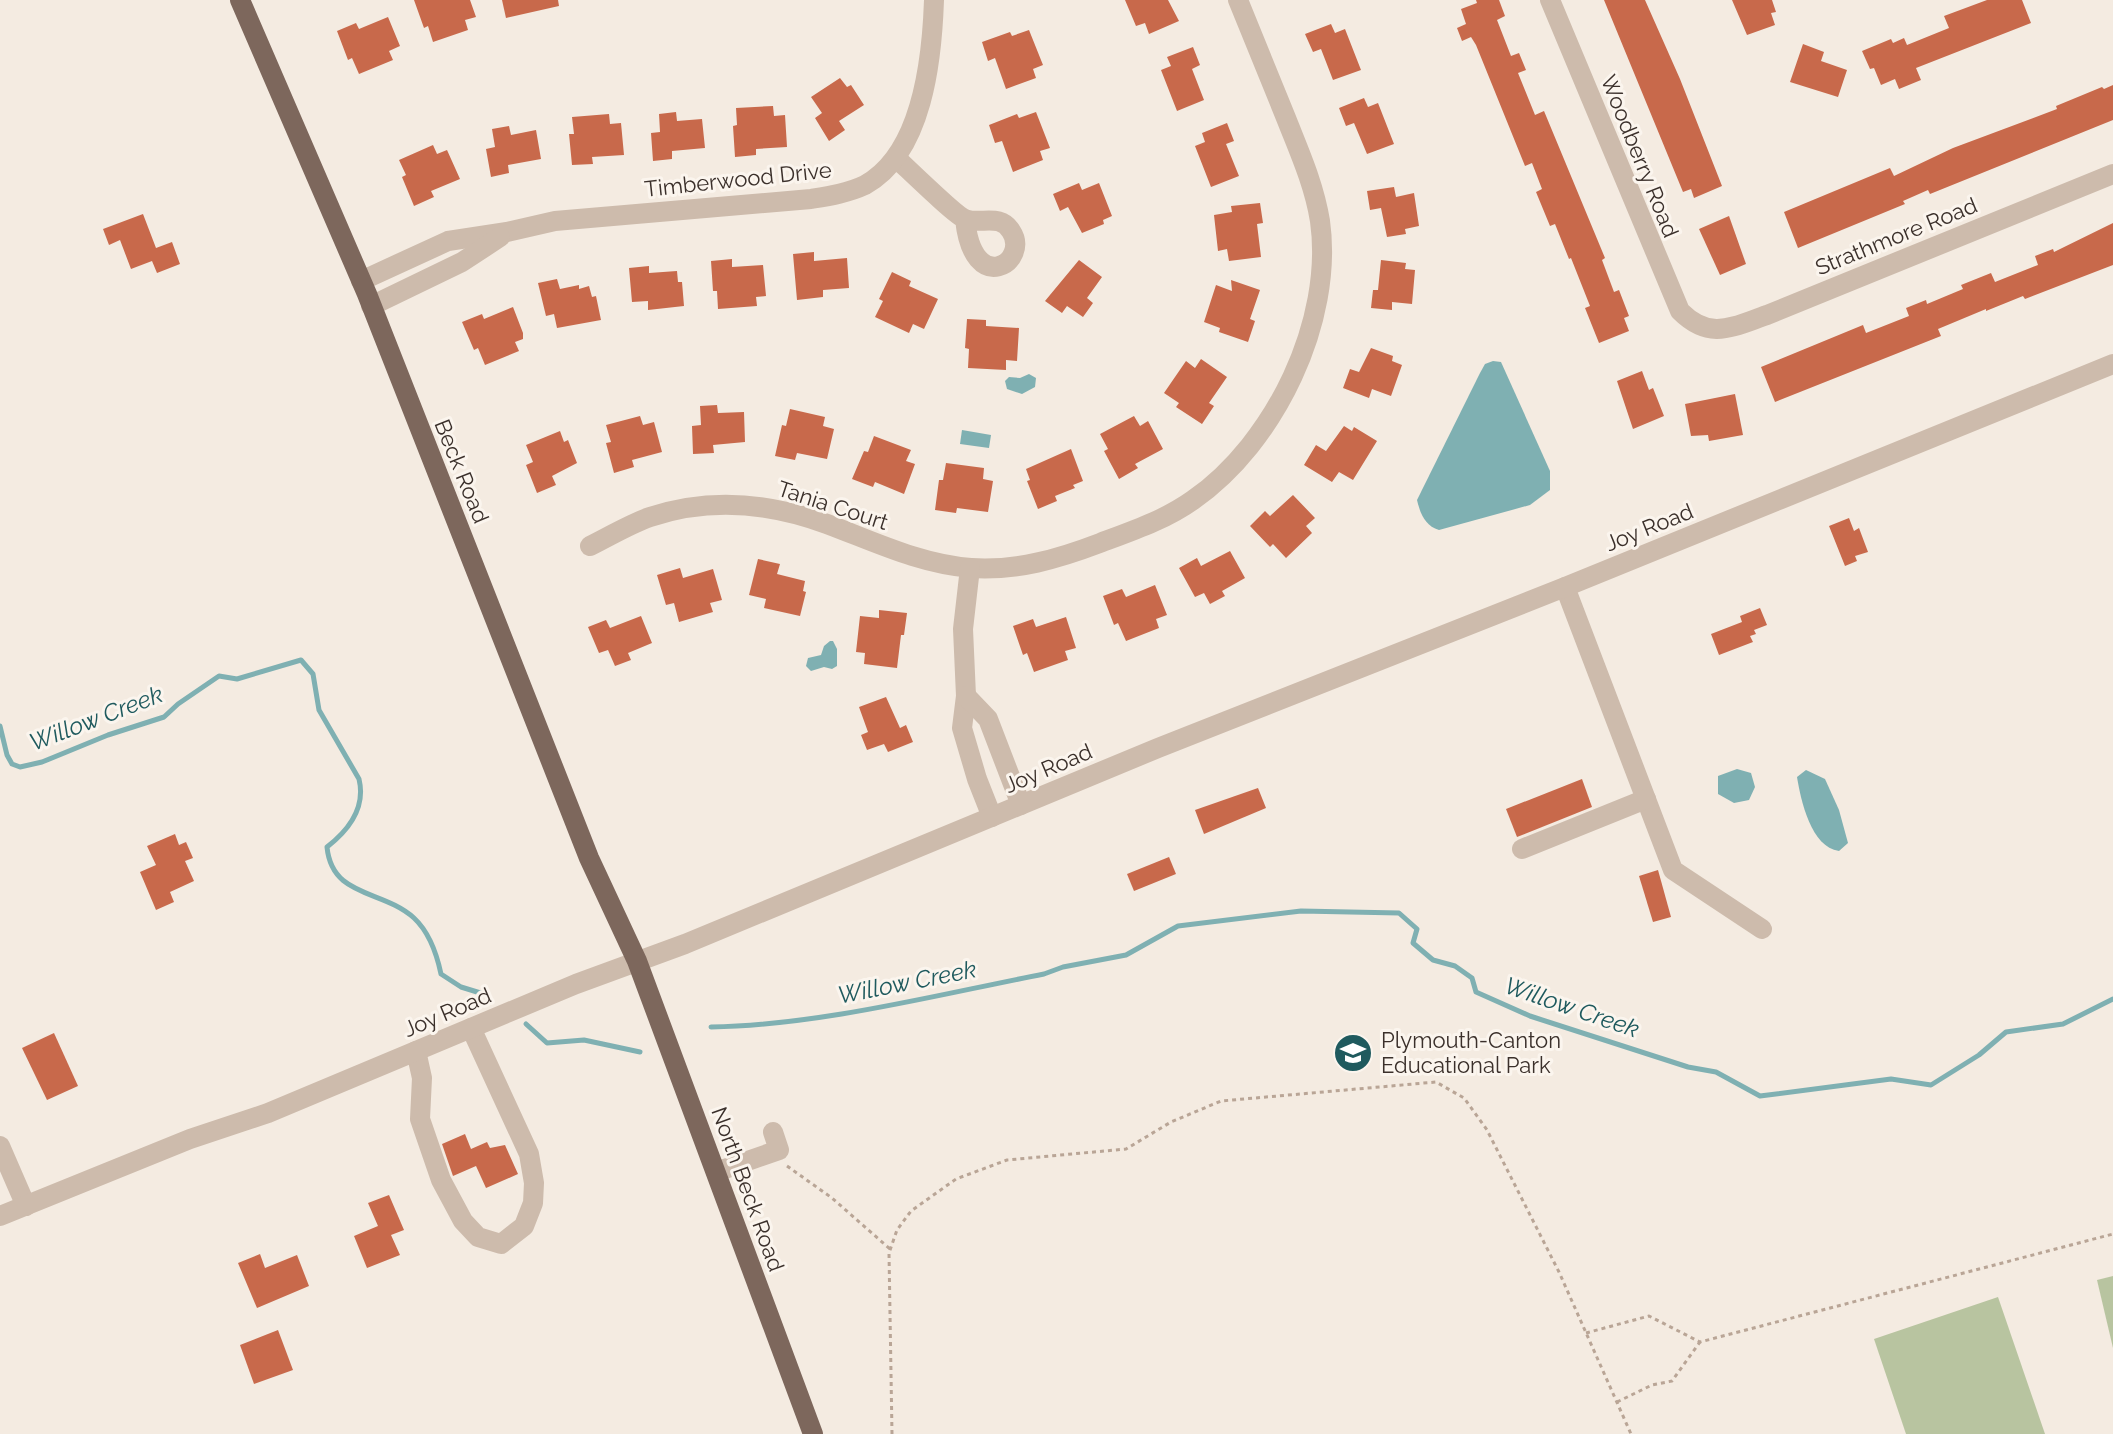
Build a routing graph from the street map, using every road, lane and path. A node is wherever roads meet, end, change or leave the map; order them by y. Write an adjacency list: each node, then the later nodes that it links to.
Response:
1 (240, 0): 9 (main road, Beck Road)
2 (934, 0): 5 (street, Timberwood Drive)
3 (1238, 0): 14 (street, Tania Court)
4 (1550, 0): 11 (street, Woodberry Road)
5 (896, 158): 7 (street); 8 (street, Timberwood Drive)
6 (2113, 174): 11 (street, Strathmore Road)
7 (965, 219)
8 (507, 232): 9 (street, Timberwood Drive); 10 (street, Timberwood Drive)
9 (361, 281): 10 (main road, Beck Road)
10 (371, 306): 22 (main road, Beck Road)
11 (1695, 323)
12 (2113, 364): 15 (street, Joy Road)
13 (590, 546): 14 (street, Tania Court)
14 (970, 568): 16 (street)
15 (1565, 587): 17 (street); 18 (street, Joy Road)
16 (966, 696): 18 (street); 19 (street)
17 (1646, 799): 20 (street); 21 (street)
18 (1021, 805): 19 (street, Joy Road)
19 (992, 817): 22 (street, Joy Road)
20 (1522, 849)
21 (1762, 929)
22 (637, 961): 23 (street, Joy Road); 28 (main road, North Beck Road)
23 (471, 1028): 24 (street, Joy Road); 24 (street)
24 (416, 1051): 29 (street, Joy Road)
25 (773, 1132): 27 (street)
26 (0, 1146): 29 (street)
27 (769, 1153): 28 (street); 32 (path)
28 (716, 1172): 36 (main road, North Beck Road)
29 (26, 1206): 30 (street, Joy Road)
30 (0, 1216)
31 (2113, 1234): 34 (path)
32 (890, 1249): 33 (path); 37 (path)
33 (1586, 1333): 34 (path); 35 (path)
34 (1700, 1342): 35 (path)
35 (1617, 1402): 38 (path)
36 (813, 1434)
37 (892, 1434)
38 (1631, 1434)

